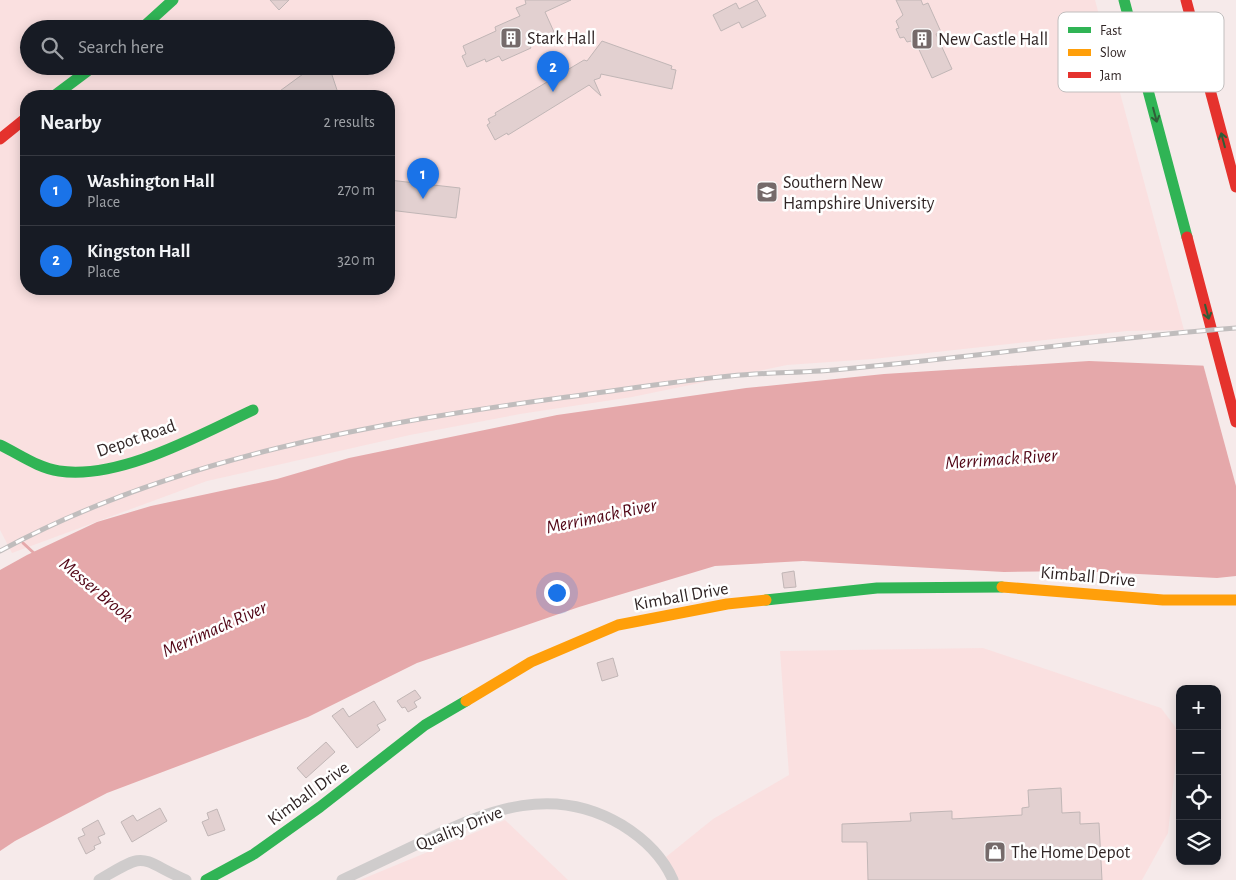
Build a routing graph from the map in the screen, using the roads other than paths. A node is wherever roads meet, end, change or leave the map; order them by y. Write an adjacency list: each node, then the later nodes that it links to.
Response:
1 (174, 0): 2 (main road)
2 (151, 20)
3 (82, 75): 4 (main road)
4 (62, 90)
5 (1148, 92): 11 (main road, one-way to 11)
6 (1211, 92): 9 (main road, one-way to 6)
7 (20, 123): 8 (main road)
8 (0, 140)
9 (1236, 187)
10 (253, 410): 12 (main road, Depot Road)
11 (1236, 422)
12 (0, 445)
13 (1236, 600): 16 (main road, Kimball Drive)
14 (98, 880): 15 (street)
15 (186, 880)
16 (206, 880)
17 (342, 880): 18 (street, Quality Drive)
18 (673, 880)

